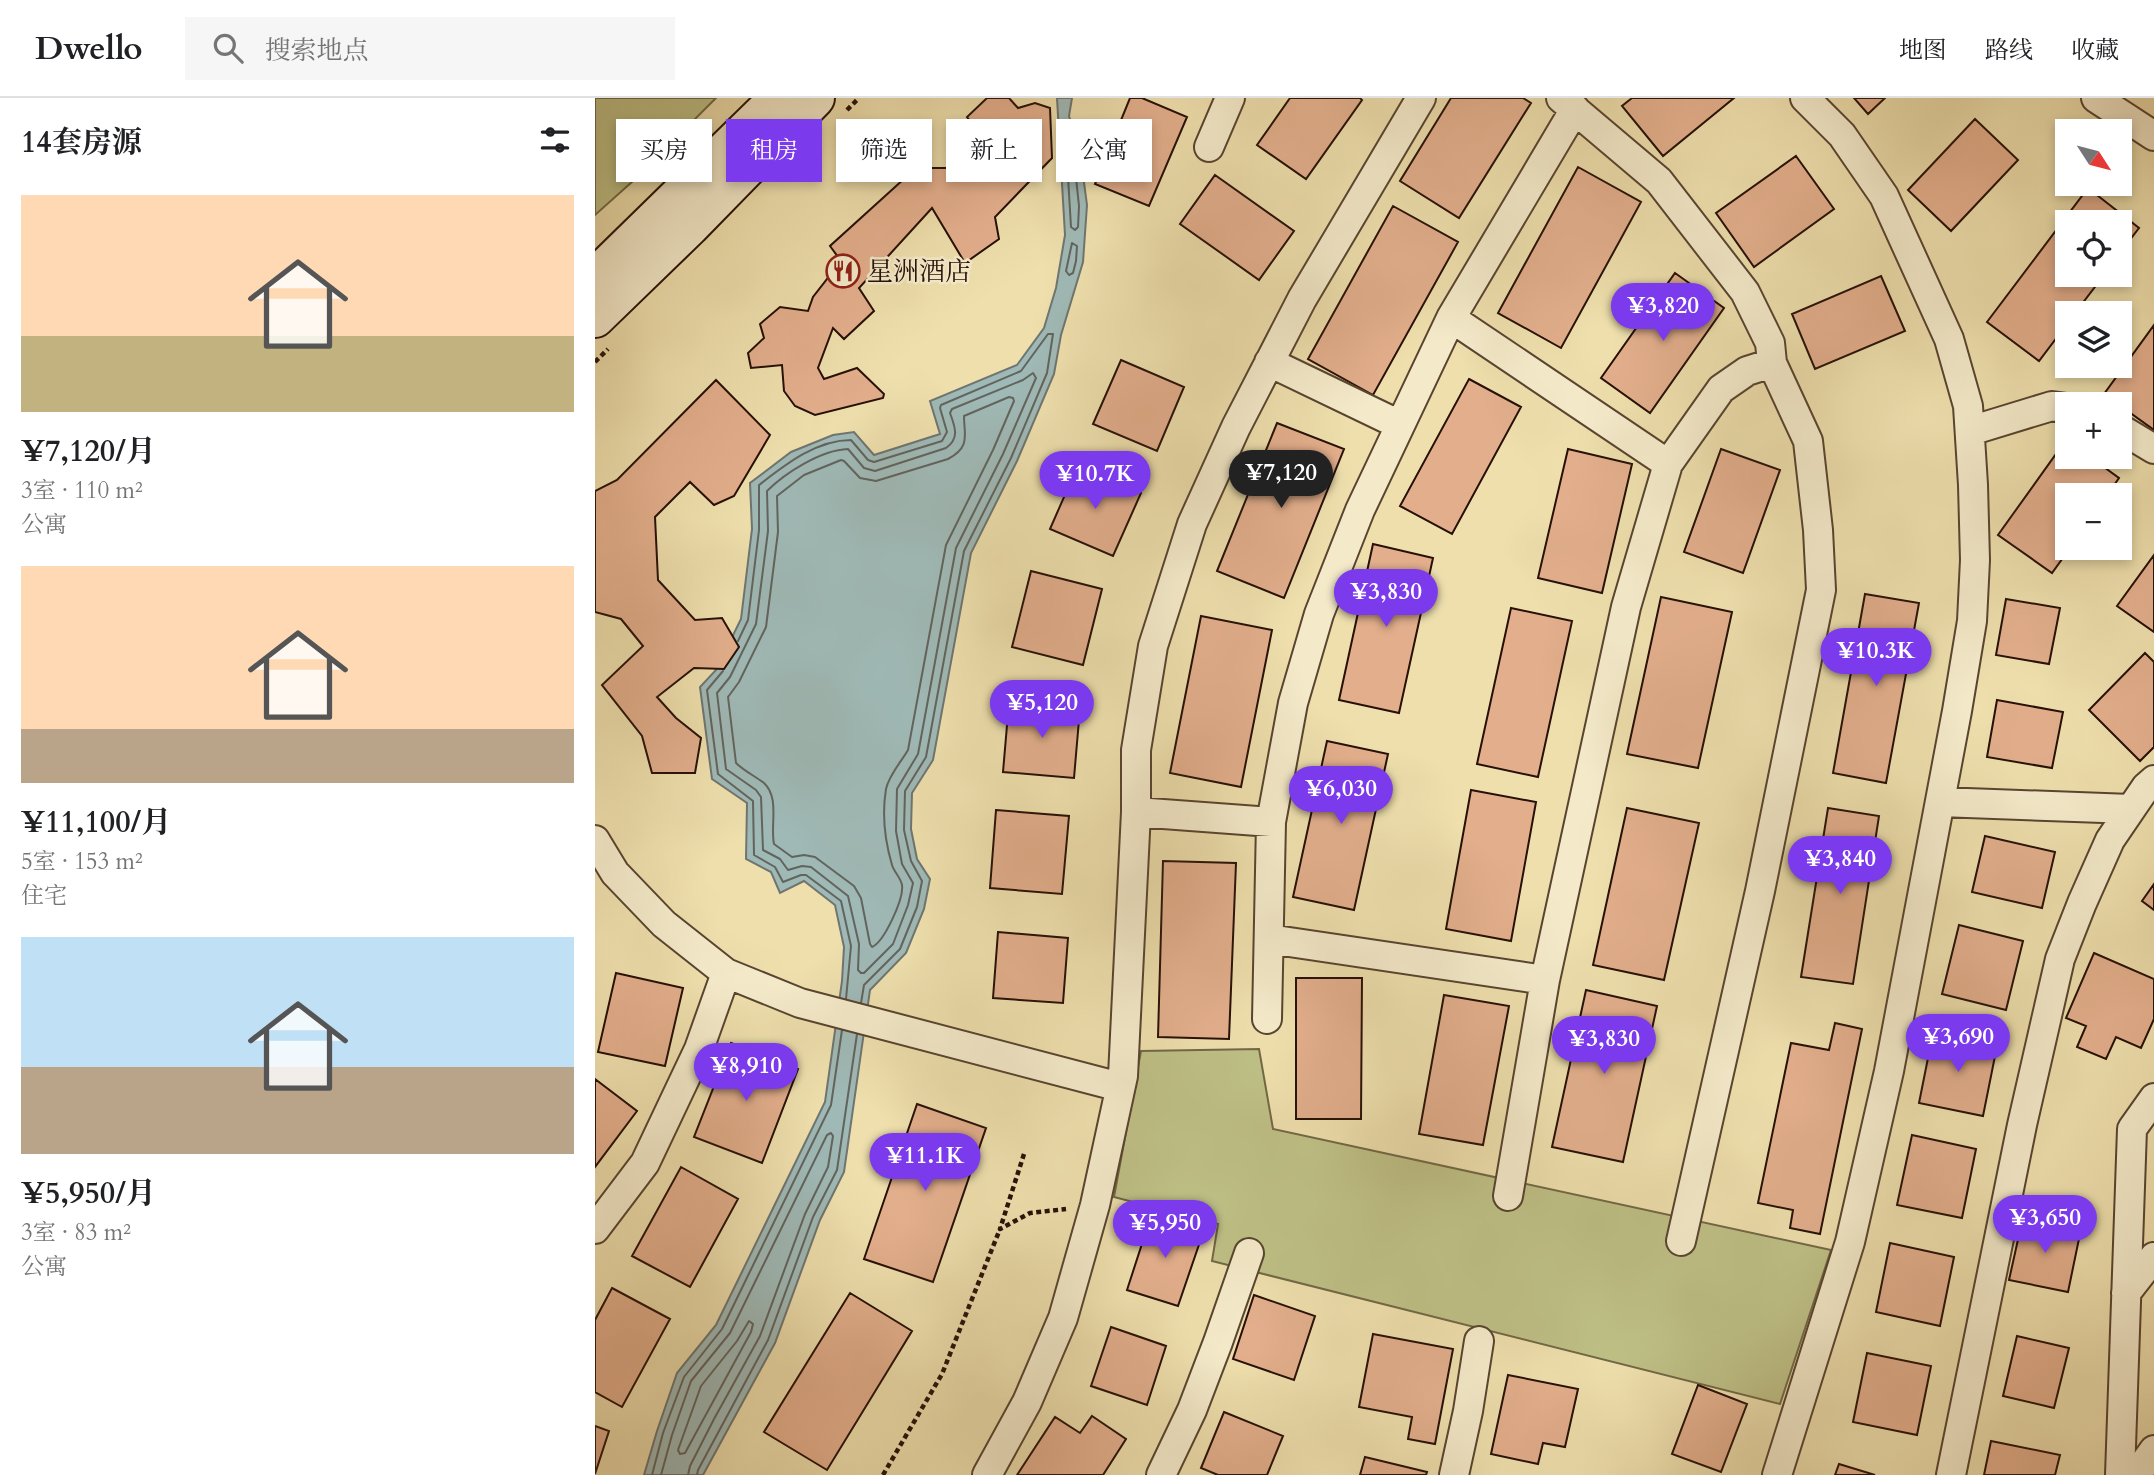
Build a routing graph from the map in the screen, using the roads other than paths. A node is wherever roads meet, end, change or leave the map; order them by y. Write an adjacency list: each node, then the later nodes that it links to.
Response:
1 (779, 98): 10 (main road)
2 (815, 98): 11 (main road)
3 (1230, 98): 9 (street)
4 (1421, 98): 13 (street)
5 (1805, 98): 17 (street)
6 (2096, 98): 8 (street)
7 (1568, 103): 12 (street); 14 (street)
8 (2150, 126)
9 (1209, 147)
10 (595, 278)
11 (595, 317)
12 (1451, 318): 16 (street); 20 (street)
13 (1269, 362): 16 (street); 24 (street)
14 (1772, 363): 20 (street); 36 (street)
15 (2055, 406): 17 (street)
16 (1400, 425): 25 (street)
17 (1970, 431): 22 (street)
18 (2132, 436): 19 (street)
19 (2154, 449)
20 (1668, 464): 29 (street)
21 (2154, 779): 23 (street)
22 (1940, 802): 23 (street); 45 (street)
23 (2131, 809): 46 (street)
24 (1136, 811): 25 (street); 31 (street)
25 (1271, 822): 27 (street)
26 (595, 840): 28 (street)
27 (1269, 939): 29 (street); 30 (street)
28 (726, 973): 31 (street); 35 (street)
29 (1545, 980): 34 (street)
30 (1267, 1019)
31 (1120, 1087): 42 (street)
32 (2154, 1098): 33 (street)
33 (2143, 1136): 39 (street)
34 (1508, 1196)
35 (595, 1229)
36 (1681, 1241)
37 (1249, 1253): 43 (street)
38 (2154, 1257): 39 (street)
39 (2126, 1293): 47 (street)
40 (1479, 1341): 44 (street)
41 (2154, 1450): 48 (street)
42 (987, 1475)
43 (1161, 1475)
44 (1454, 1475)
45 (1777, 1475)
46 (1951, 1475)
47 (2120, 1475)
48 (2136, 1475)

